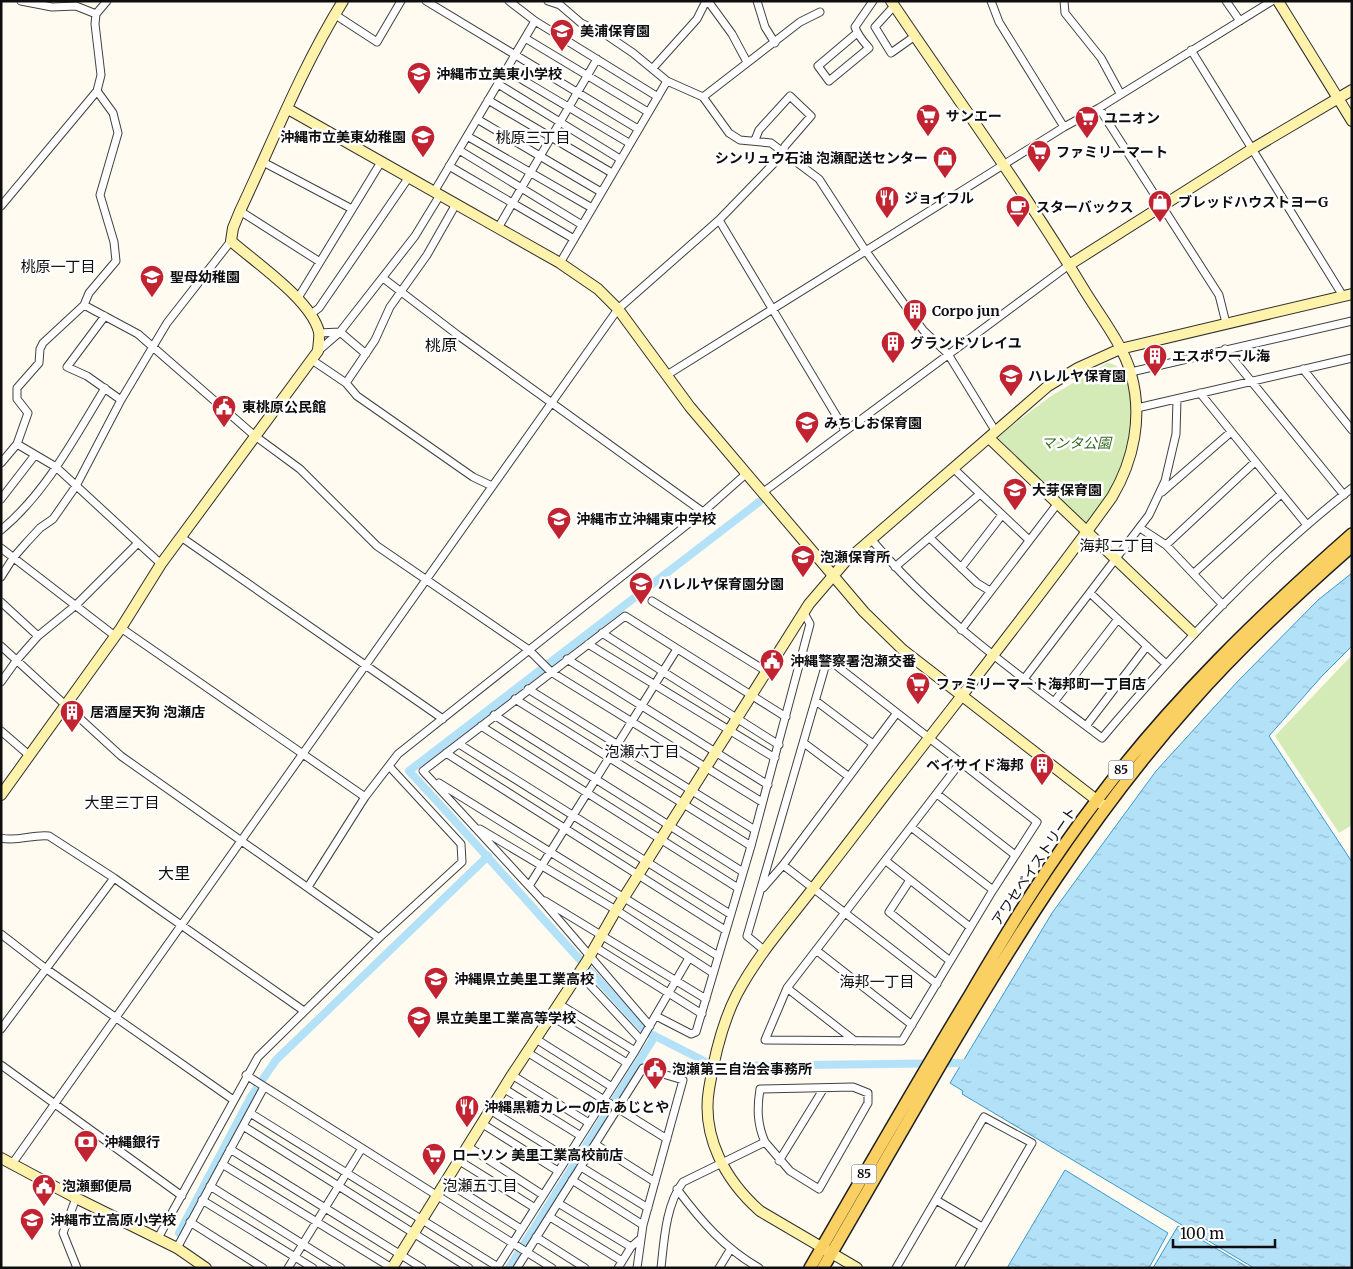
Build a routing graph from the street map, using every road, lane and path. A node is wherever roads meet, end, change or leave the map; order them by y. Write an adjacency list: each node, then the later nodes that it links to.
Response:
1 (20, 1): 19 (street)
2 (107, 1): 19 (street)
3 (343, 1): 20 (street)
4 (401, 1): 20 (street)
5 (426, 1): 28 (street)
6 (508, 1): 21 (street)
7 (548, 1): 16 (street)
8 (707, 1): 30 (street); 31 (street)
9 (757, 1): 26 (street)
10 (873, 1): 23 (street)
11 (991, 1): 51 (street)
12 (1064, 1): 39 (street)
13 (1226, 1): 22 (street)
14 (1272, 1): 22 (street)
15 (1278, 1): 42 (street)
16 (562, 3): 31 (street)
17 (892, 4): 24 (street); 24 (street)
18 (820, 12): 26 (street)
19 (96, 14): 37 (street)
20 (334, 14): 46 (street)
21 (535, 20): 25 (street); 29 (street)
22 (1240, 22): 27 (street)
23 (857, 33): 23 (street)
24 (915, 36): 65 (street)
25 (525, 38): 28 (street); 33 (street)
26 (775, 43): 30 (street)
27 (1192, 50): 39 (street); 57 (street)
28 (515, 54): 32 (street); 38 (street)
29 (598, 60): 33 (street); 40 (street)
30 (747, 62): 41 (street)
31 (653, 68): 34 (street)
32 (506, 70): 35 (street); 44 (street)
33 (587, 76): 38 (street); 47 (street)
34 (667, 81): 40 (street); 41 (street)
35 (498, 84): 43 (street); 50 (street)
36 (1352, 90): 42 (street)
37 (97, 91): 74 (street); 92 (street)
38 (578, 91): 44 (street); 52 (street)
39 (1120, 93): 45 (street)
40 (658, 97): 47 (street)
41 (704, 98): 55 (street)
42 (1338, 98): 49 (street); 57 (street)
43 (488, 100): 48 (street); 54 (street)
44 (570, 107): 50 (street); 56 (street)
45 (1099, 108): 51 (street); 75 (street)
46 (288, 109): 62 (street); 63 (street)
47 (648, 112): 52 (street)
48 (477, 119): 53 (street); 60 (street)
49 (1352, 121)
50 (562, 123): 54 (street); 61 (street)
51 (1064, 127): 65 (street)
52 (638, 129): 56 (street)
53 (467, 136): 58 (street); 66 (street)
54 (552, 139): 60 (street); 67 (street)
55 (755, 140): 59 (street); 59 (street)
56 (629, 143): 61 (street)
57 (1252, 149): 75 (street); 90 (street)
58 (459, 150): 64 (street); 69 (street)
59 (782, 151): 79 (street); 84 (street)
60 (541, 157): 66 (street); 70 (street)
61 (620, 159): 67 (street)
62 (263, 162): 77 (street); 78 (street)
63 (381, 162): 68 (street); 77 (street)
64 (449, 166): 71 (street); 72 (street)
65 (1004, 166): 84 (street); 87 (street)
66 (531, 172): 69 (street); 76 (street)
67 (612, 173): 70 (street)
68 (409, 177): 71 (street); 95 (street)
69 (522, 188): 72 (street); 80 (street)
70 (601, 192): 76 (street)
71 (437, 193): 73 (street); 88 (street)
72 (514, 202): 81 (street); 82 (street)
73 (456, 204): 81 (street); 89 (street)
74 (1, 206)
75 (1161, 207): 87 (street); 98 (street)
76 (592, 208): 80 (street)
77 (352, 209): 85 (street)
78 (240, 211): 83 (street); 85 (street)
79 (719, 220): 93 (street); 94 (street)
80 (582, 225): 82 (street)
81 (498, 228): 86 (street)
82 (574, 239): 86 (street)
83 (231, 241): 91 (street); 101 (street)
84 (865, 250): 94 (street); 105 (street)
85 (320, 262): 91 (street)
86 (560, 263): 93 (street)
87 (1069, 265): 102 (street); 105 (street)
88 (383, 278): 89 (street); 99 (street)
89 (402, 291): 104 (street); 117 (street)
90 (1347, 295): 98 (street)
91 (298, 298): 95 (street)
92 (84, 305): 96 (street); 124 (street)
93 (618, 309): 110 (street); 117 (street)
94 (772, 310): 110 (street); 119 (street)
95 (311, 314): 100 (street)
96 (104, 316): 101 (street); 113 (street)
97 (1352, 321): 103 (street)
98 (1226, 323): 102 (street)
99 (340, 332): 100 (street); 104 (street); 106 (street)
100 (319, 333): 106 (street)
101 (153, 347): 116 (street); 123 (street)
102 (1120, 349): 109 (street); 122 (street)
103 (1225, 349): 109 (street); 111 (street)
104 (366, 354): 112 (street)
105 (948, 354): 119 (street); 122 (street)
106 (315, 356): 112 (street); 123 (street)
107 (1352, 358): 108 (street)
108 (1303, 370): 111 (street); 120 (street)
109 (1131, 372): 118 (street)
110 (667, 375): 130 (street)
111 (1252, 382): 114 (street); 138 (street)
112 (346, 383): 132 (street)
113 (105, 388): 116 (street); 128 (street)
114 (1200, 393): 115 (street); 121 (street)
115 (1177, 399): 118 (street); 136 (street)
116 (121, 400): 131 (street)
117 (551, 402): 132 (street); 141 (street)
118 (1137, 408): 146 (street)
119 (845, 430): 134 (street)
120 (1352, 430)
121 (1231, 432): 126 (street); 136 (street)
122 (992, 435): 129 (street); 140 (street)
123 (255, 436): 148 (street); 164 (street)
124 (17, 444): 125 (street); 127 (street)
125 (35, 455): 128 (street); 139 (street)
126 (1255, 462): 137 (street); 153 (street)
127 (1, 463)
128 (56, 467): 131 (street); 145 (street)
129 (953, 468): 135 (street); 150 (street)
130 (747, 473): 134 (street); 141 (street)
131 (76, 486): 152 (street); 156 (street)
132 (492, 486): 164 (street)
133 (1352, 488): 138 (street)
134 (762, 493): 162 (street)
135 (980, 494): 142 (street); 149 (street)
136 (1159, 494): 144 (street)
137 (1281, 494): 143 (street); 161 (street)
138 (1344, 494): 143 (street)
139 (1, 499)
140 (1058, 503): 146 (street); 151 (street)
141 (703, 512): 182 (street)
142 (1002, 515): 151 (street); 160 (street)
143 (1307, 525): 169 (street)
144 (1140, 528): 153 (street); 157 (street)
145 (1, 530)
146 (1088, 530): 157 (street); 183 (street)
147 (1352, 534): 236 (main road, アワセベイストリート / 85)
148 (181, 537): 158 (street); 187 (street)
149 (930, 538): 159 (street); 160 (street)
150 (870, 539): 159 (street); 162 (street)
151 (1030, 540): 165 (street)
152 (138, 543): 158 (street); 170 (street)
153 (1166, 544): 161 (street)
154 (1352, 546): 239 (main road, アワセベイストリート / 85)
155 (1, 548): 156 (street)
156 (13, 558): 163 (street); 170 (street)
157 (1116, 559): 166 (street); 176 (street)
158 (161, 564): 174 (street)
159 (895, 567): 173 (street)
160 (961, 568): 165 (street)
161 (1194, 573): 169 (street)
162 (832, 576): 171 (street); 196 (street)
163 (1, 577)
164 (427, 578): 182 (street); 187 (street)
165 (990, 591): 173 (street)
166 (1090, 593): 172 (street); 191 (street)
167 (652, 600): 188 (street)
168 (1, 602): 177 (street)
169 (1223, 605): 176 (street)
170 (76, 606): 174 (street); 177 (street)
171 (804, 612): 188 (street); 204 (street)
172 (1118, 619): 180 (street); 199 (street)
173 (961, 630): 183 (street)
174 (118, 632): 200 (street); 218 (street)
175 (602, 633): 178 (street); 181 (street); 190 (street)
176 (1193, 633): 186 (street)
177 (38, 636): 185 (street)
178 (588, 644): 184 (street); 193 (street)
179 (1, 646): 185 (street)
180 (1147, 646): 186 (street); 209 (street)
181 (677, 649): 190 (street); 195 (street)
182 (529, 650): 189 (street); 206 (street)
183 (993, 656): 191 (street); 196 (street)
184 (567, 659): 189 (street); 201 (street)
185 (16, 661): 192 (street); 200 (street)
186 (1166, 664): 209 (street)
187 (365, 665): 206 (street); 218 (street)
188 (766, 671): 195 (street)
189 (551, 672): 194 (street); 207 (street)
190 (663, 672): 193 (street); 205 (street)
191 (1024, 679): 199 (street)
192 (1, 682)
193 (654, 685): 201 (street); 211 (street)
194 (528, 689): 197 (street); 216 (street)
195 (751, 696): 204 (street); 205 (street)
196 (962, 697): 212 (street); 236 (street)
197 (515, 699): 203 (street); 222 (street)
198 (816, 701): 202 (street); 213 (street); 215 (street)
199 (1054, 702): 209 (street)
200 (66, 706): 221 (street); 248 (street)
201 (641, 706): 207 (street); 220 (street)
202 (896, 714): 212 (street); 215 (street)
203 (494, 715): 208 (street); 229 (street)
204 (786, 717): 217 (street)
205 (737, 718): 211 (street); 217 (street)
206 (443, 719): 225 (street)
207 (632, 722): 216 (street); 226 (street)
208 (481, 726): 214 (street); 232 (street)
209 (1086, 726)
210 (1, 731): 221 (street)
211 (729, 731): 220 (street); 223 (street)
212 (929, 738): 224 (street); 263 (street)
213 (804, 743): 227 (street); 265 (street)
214 (458, 744): 219 (street); 240 (street)
215 (873, 744): 227 (street)
216 (617, 745): 222 (street); 231 (street)
217 (779, 745): 223 (street)
218 (304, 753): 235 (street); 248 (street)
219 (446, 753): 228 (street); 244 (street)
220 (715, 753): 226 (street); 230 (street)
221 (30, 756): 234 (street)
222 (609, 758): 229 (street); 238 (street)
223 (775, 758): 230 (street)
224 (960, 763): 233 (street); 251 (street)
225 (389, 766): 235 (street); 276 (street)
226 (706, 768): 231 (street); 237 (street)
227 (848, 776): 255 (street)
228 (430, 778): 241 (street); 250 (street)
229 (596, 779): 232 (street); 242 (street)
230 (768, 785): 237 (street)
231 (692, 791): 238 (street); 245 (street)
232 (587, 794): 240 (street); 247 (street)
233 (937, 794): 243 (street); 251 (street)
234 (1, 795)
235 (365, 797): 261 (street)
236 (1096, 800): 239 (street); 371 (main road, アワセベイストリート / 85)
237 (762, 802): 245 (street)
238 (684, 804): 242 (street); 249 (street)
239 (1106, 808): 371 (main road, アワセベイストリート / 85)
240 (573, 816): 244 (street); 253 (street)
241 (473, 825): 254 (street); 260 (street)
242 (670, 826): 247 (street); 256 (street)
243 (911, 827): 252 (street); 264 (street)
244 (565, 829): 250 (street); 257 (street)
245 (755, 830): 249 (street)
246 (1, 838): 258 (street)
247 (661, 840): 253 (street); 262 (street)
248 (242, 842): 261 (street); 271 (street)
249 (751, 846): 256 (street)
250 (551, 852): 254 (street); 267 (street)
251 (1015, 855): 264 (street)
252 (886, 861): 259 (street); 269 (street)
253 (647, 863): 257 (street); 270 (street)
254 (542, 865): 260 (street); 268 (street)
255 (783, 865): 263 (street); 265 (street)
256 (743, 872): 262 (street)
257 (638, 876): 267 (street); 273 (street)
258 (114, 878): 271 (street); 283 (street)
259 (910, 880): 272 (street); 282 (street)
260 (529, 886): 266 (street)
261 (308, 887): 276 (street)
262 (738, 888): 270 (street)
263 (813, 888): 269 (street); 277 (street)
264 (993, 890): 272 (street)
265 (760, 891): 277 (street)
266 (540, 898): 275 (street); 279 (street)
267 (624, 898): 268 (street); 280 (street)
268 (616, 910): 275 (street); 281 (street)
269 (844, 912): 278 (street); 287 (street)
270 (730, 914): 273 (street)
271 (182, 927): 292 (street); 296 (street)
272 (970, 927): 282 (street)
273 (725, 930): 280 (street)
274 (1, 934): 283 (street)
275 (602, 935): 279 (street); 286 (street)
276 (379, 938): 292 (street)
277 (764, 950): 333 (street)
278 (816, 950): 288 (street); 297 (street)
279 (592, 952): 284 (street); 289 (street); 298 (street)
280 (718, 956): 285 (street)
281 (689, 958): 285 (street); 286 (street)
282 (950, 961): 287 (street)
283 (46, 968): 296 (street); 299 (street)
284 (579, 973): 291 (street); 301 (street)
285 (713, 973): 290 (street)
286 (676, 980): 289 (street); 290 (street)
287 (937, 984): 297 (street)
288 (787, 988): 302 (street); 302 (street)
289 (669, 993): 293 (street); 295 (street)
290 (706, 999): 293 (street)
291 (559, 1004): 294 (street); 303 (street)
292 (304, 1011): 307 (street)
293 (702, 1014): 295 (street)
294 (551, 1016): 300 (street); 305 (street)
295 (656, 1016): 298 (street)
296 (116, 1017): 313 (street); 315 (street)
297 (912, 1025): 302 (street)
298 (650, 1026): 301 (street)
299 (1, 1029)
300 (536, 1039): 304 (street); 310 (street)
301 (641, 1040): 303 (street)
302 (855, 1041)
303 (635, 1051): 305 (street)
304 (527, 1052): 308 (street); 314 (street)
305 (627, 1063): 310 (street)
306 (1, 1065): 315 (street)
307 (246, 1075): 309 (street); 313 (street)
308 (512, 1075): 311 (street); 320 (street)
309 (264, 1087): 318 (street); 327 (street)
310 (612, 1087): 314 (street)
311 (504, 1088): 317 (street); 322 (street)
312 (824, 1088): 324 (street); 332 (street); 332 (street)
313 (232, 1099): 346 (street)
314 (603, 1100): 316 (street); 320 (street)
315 (55, 1104): 334 (street); 346 (street)
316 (618, 1109): 323 (street); 323 (street); 325 (street)
317 (490, 1110): 319 (street); 330 (street)
318 (250, 1113): 321 (street); 338 (street)
319 (481, 1123): 326 (street); 337 (street)
320 (589, 1123): 322 (street)
321 (243, 1126): 328 (street); 343 (street)
322 (580, 1136): 330 (street)
323 (667, 1139): 341 (street)
324 (765, 1142): 332 (street); 333 (street)
325 (595, 1144): 336 (street); 341 (street)
326 (467, 1146): 331 (street); 345 (street)
327 (362, 1148): 338 (street); 347 (street)
328 (230, 1149): 335 (street); 352 (street)
329 (1, 1158): 334 (street)
330 (567, 1158): 337 (street)
331 (458, 1160): 340 (street); 353 (street)
332 (779, 1161)
333 (721, 1162): 344 (street); 371 (street)
334 (12, 1164): 348 (street)
335 (222, 1164): 342 (street); 357 (street)
336 (581, 1167): 339 (street); 354 (street)
337 (558, 1171): 345 (street)
338 (347, 1173): 343 (street); 356 (street)
339 (572, 1180): 351 (street); 359 (street)
340 (445, 1181): 347 (street); 361 (street)
341 (655, 1182): 354 (street)
342 (210, 1186): 349 (street); 367 (street)
343 (339, 1186): 352 (street); 362 (street)
344 (677, 1190): 370 (street); 390 (street)
345 (543, 1195): 353 (street)
346 (182, 1196): 364 (street)
347 (437, 1196): 356 (street); 366 (street)
348 (76, 1198): 364 (street); 377 (street)
349 (202, 1200): 358 (street); 374 (street)
350 (936, 1200): 360 (street); 360 (street); 396 (street)
351 (558, 1202): 355 (street); 369 (street)
352 (326, 1208): 357 (street); 373 (street)
353 (535, 1208): 361 (street)
354 (648, 1208): 359 (street)
355 (550, 1217): 363 (street); 375 (street)
356 (423, 1219): 362 (street); 376 (street)
357 (317, 1221): 367 (street); 383 (street)
358 (190, 1222): 368 (street); 379 (street)
359 (643, 1224): 365 (street)
360 (982, 1227): 397 (street)
361 (521, 1229): 366 (street)
362 (415, 1233): 373 (street); 385 (street)
363 (536, 1237): 372 (street); 388 (street)
364 (158, 1238): 368 (street)
365 (640, 1238): 369 (street); 389 (street)
366 (512, 1243): 372 (street); 376 (street)
367 (303, 1244): 374 (street); 382 (street)
368 (177, 1248): 378 (street)
369 (630, 1248): 375 (street)
370 (730, 1250): 391 (street); 392 (street)
371 (826, 1250): 393 (main road, アワセベイストリート / 85); 394 (main road, アワセベイストリート / 85); 395 (street)
372 (527, 1252): 386 (street); 387 (street)
373 (400, 1255): 383 (street); 384 (street)
374 (295, 1257): 380 (street); 381 (street)
375 (620, 1264)
376 (498, 1267)
377 (77, 1268)
378 (206, 1268)
379 (263, 1268)
380 (288, 1268)
381 (312, 1268)
382 (341, 1268)
383 (392, 1268)
384 (422, 1268)
385 (469, 1268)
386 (517, 1268)
387 (552, 1268)
388 (585, 1268)
389 (637, 1268)
390 (661, 1268)
391 (719, 1268)
392 (759, 1268)
393 (810, 1268)
394 (823, 1268)
395 (857, 1268)
396 (896, 1268)
397 (959, 1268)

